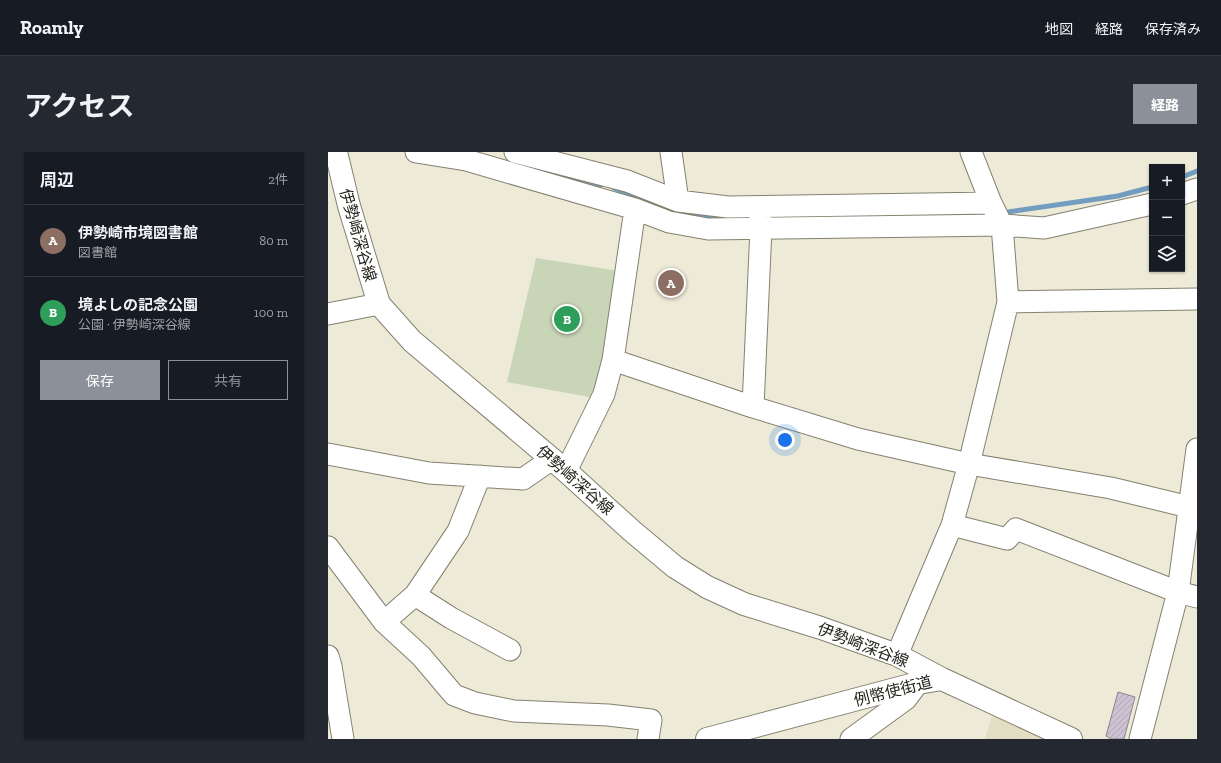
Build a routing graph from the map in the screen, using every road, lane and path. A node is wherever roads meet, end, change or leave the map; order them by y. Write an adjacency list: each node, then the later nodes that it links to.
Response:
1 (336, 152): 17 (main road, 伊勢崎深谷線)
2 (416, 152): 12 (street)
3 (515, 152): 8 (street)
4 (672, 152): 8 (street)
5 (971, 152): 9 (street)
6 (1197, 189): 7 (street)
7 (1185, 193)
8 (678, 201): 11 (street)
9 (991, 203): 11 (street); 13 (street)
10 (1149, 205): 13 (street)
11 (760, 207): 14 (street)
12 (635, 209): 14 (street); 19 (street)
13 (1002, 225): 14 (street); 16 (street)
14 (761, 228): 20 (street)
15 (1197, 299): 16 (street)
16 (1008, 302): 23 (street)
17 (379, 304): 18 (street); 24 (main road, 伊勢崎深谷線)
18 (328, 314)
19 (613, 360): 20 (street); 24 (street)
20 (753, 407): 23 (street)
21 (1197, 449): 26 (street)
22 (328, 454): 25 (street)
23 (969, 464): 26 (street); 27 (street)
24 (559, 465): 25 (street); 33 (main road, 伊勢崎深谷線)
25 (480, 476): 30 (street)
26 (1193, 507): 29 (street)
27 (952, 525): 29 (street); 33 (street)
28 (328, 547): 31 (street)
29 (1187, 595): 43 (street)
30 (415, 596): 31 (street); 32 (street)
31 (384, 622): 39 (street)
32 (510, 650)
33 (896, 655): 35 (main road, 伊勢崎深谷線)
34 (328, 656): 38 (street)
35 (942, 679): 36 (main road, 例幣使街道); 42 (main road, 例幣使街道)
36 (918, 683): 37 (main road, 例幣使街道); 41 (street)
37 (755, 733): 40 (main road, 例幣使街道)
38 (343, 739)
39 (648, 739)
40 (707, 739)
41 (851, 739)
42 (1071, 739)
43 (1140, 739)

